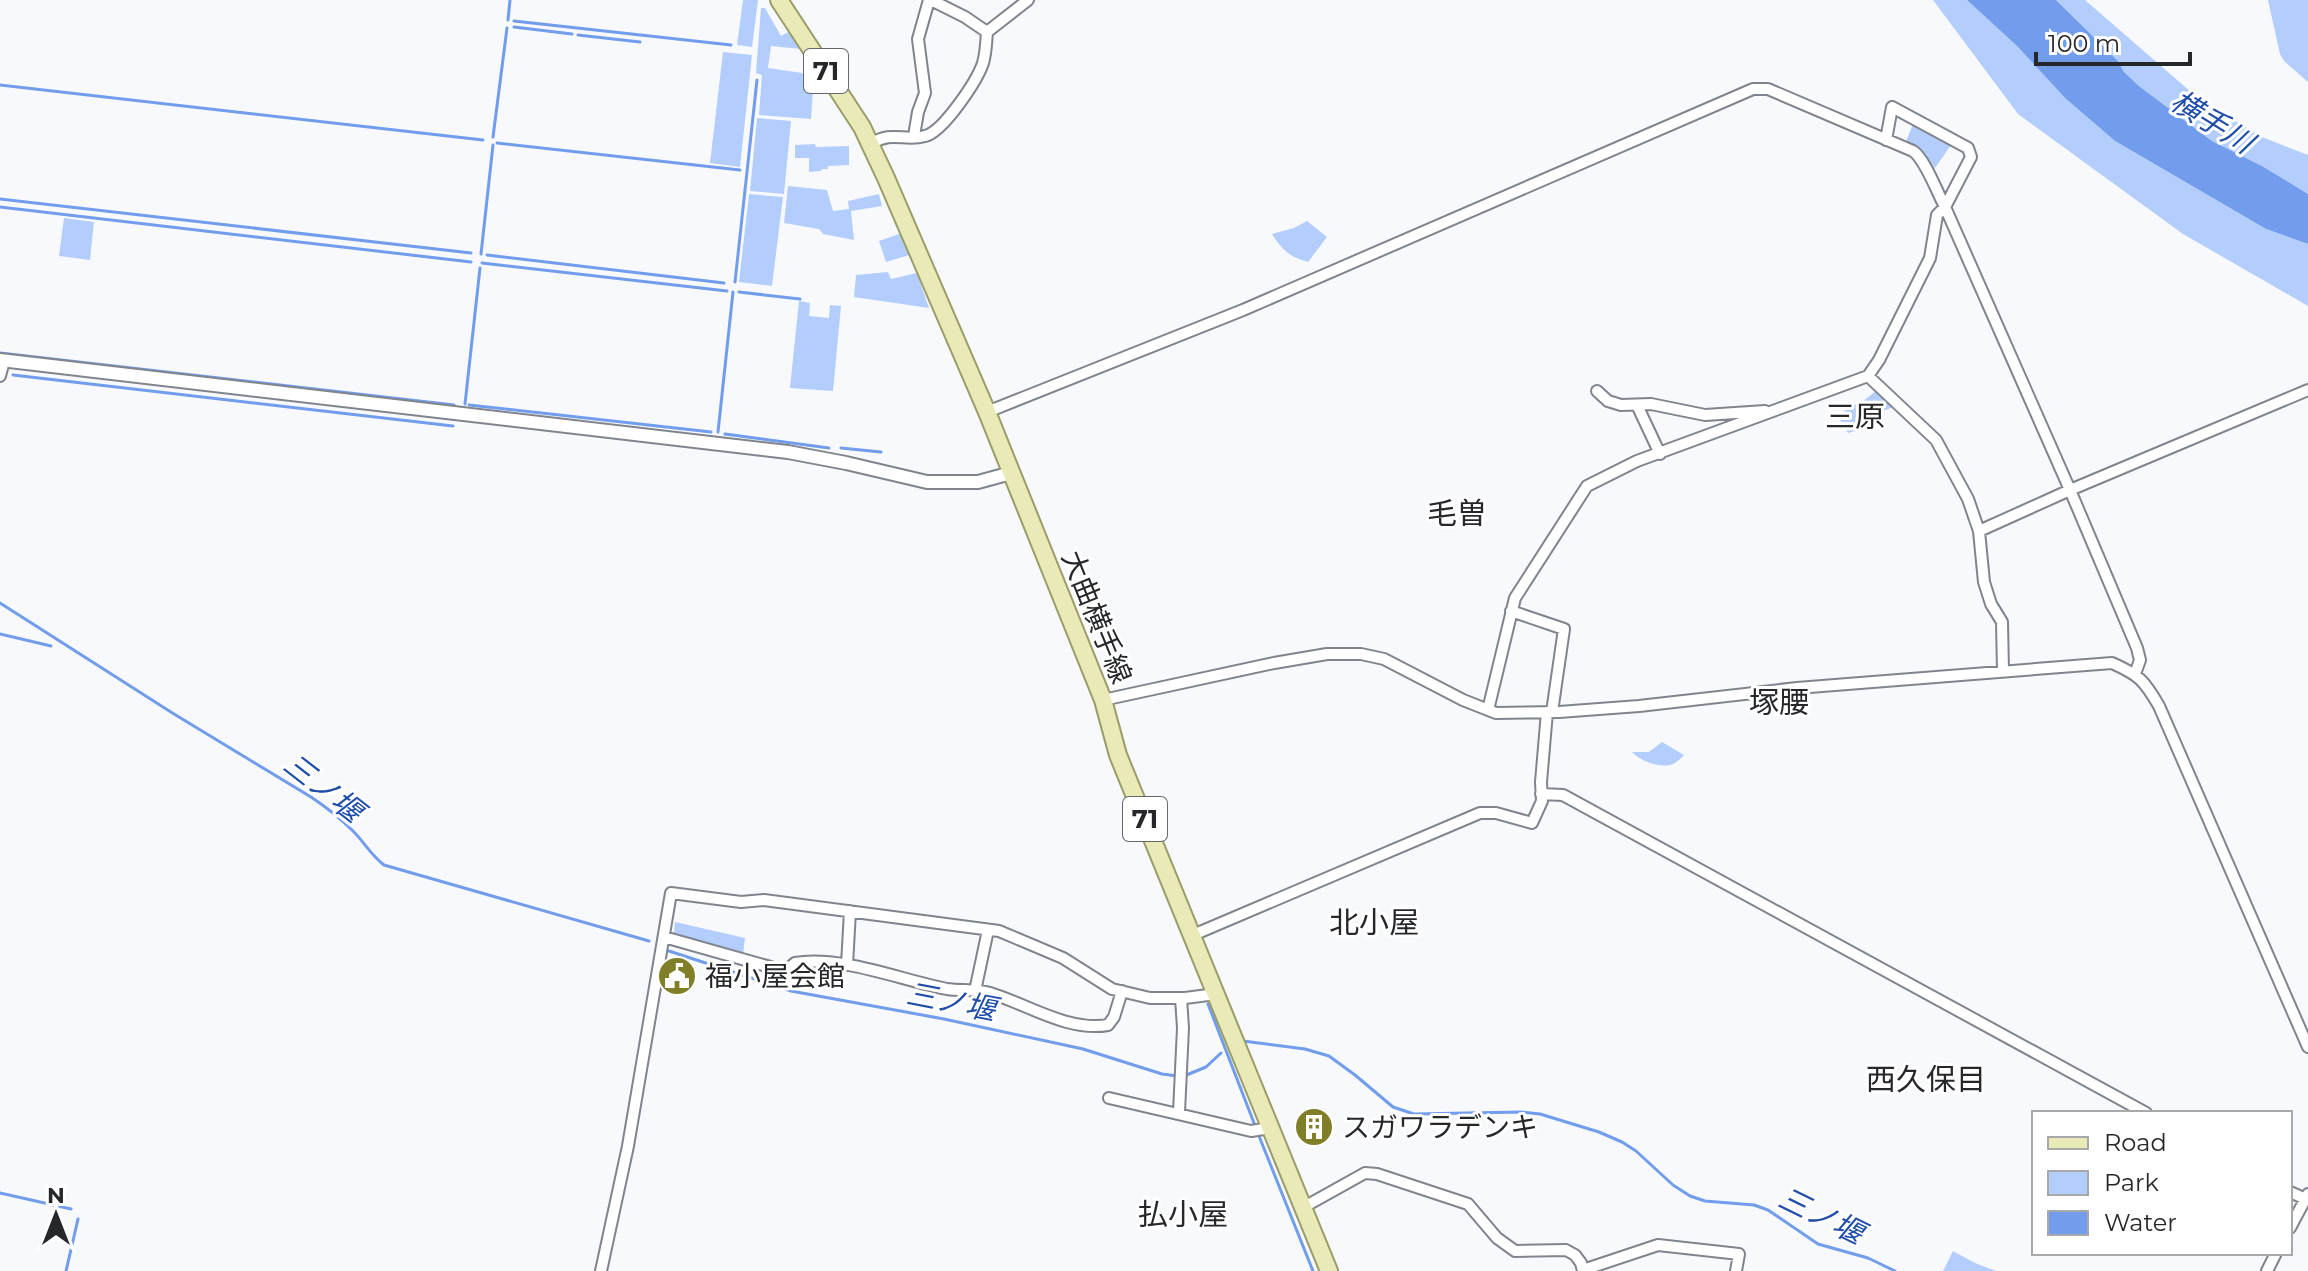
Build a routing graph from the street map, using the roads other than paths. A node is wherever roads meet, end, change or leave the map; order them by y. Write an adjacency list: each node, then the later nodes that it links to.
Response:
1 (779, 0): 7 (main road, 大曲横手線 / 71)
2 (930, 0): 4 (street); 5 (street)
3 (1027, 0): 4 (street)
4 (987, 32): 5 (street)
5 (914, 136): 7 (street)
6 (1886, 140): 8 (street); 8 (street); 16 (street)
7 (871, 144): 16 (main road, 大曲横手線 / 71)
8 (1945, 207): 11 (street); 19 (street)
9 (2, 361): 10 (street); 18 (street)
10 (0, 376)
11 (1868, 376): 15 (street); 20 (street)
12 (2308, 390): 19 (street)
13 (1597, 391): 14 (street)
14 (1637, 405): 15 (street); 17 (street)
15 (1776, 410): 17 (street)
16 (987, 412): 18 (main road, 大曲横手線 / 71)
17 (1660, 454): 21 (street)
18 (1011, 473): 24 (main road, 大曲横手線 / 71)
19 (2070, 490): 20 (street); 23 (street)
20 (1979, 531): 22 (street)
21 (1511, 611): 25 (street); 26 (street)
22 (2003, 671): 23 (street); 26 (street)
23 (2135, 674): 37 (street)
24 (1103, 700): 25 (street); 30 (main road, 大曲横手線 / 71)
25 (1488, 710): 26 (street)
26 (1549, 712): 27 (street)
27 (1541, 794): 30 (street); 39 (street)
28 (850, 911): 29 (street); 31 (street); 32 (street)
29 (988, 930): 33 (street); 34 (street)
30 (1193, 935): 35 (main road, 大曲横手線 / 71)
31 (664, 937): 32 (street); 45 (street)
32 (847, 965): 33 (street)
33 (975, 991): 34 (street)
34 (1122, 991): 36 (street)
35 (1216, 994): 36 (street); 41 (main road, 大曲横手線 / 71)
36 (1181, 998): 40 (street)
37 (2308, 1047)
38 (1109, 1098): 40 (street)
39 (2142, 1111)
40 (1179, 1112): 41 (street)
41 (1270, 1128): 43 (main road, 大曲横手線 / 71)
42 (2307, 1198): 44 (street)
43 (1304, 1207): 46 (main road, 大曲横手線 / 71); 47 (street)
44 (2292, 1224)
45 (601, 1271)
46 (1329, 1271)
47 (1583, 1271): 48 (street)
48 (1736, 1271)

